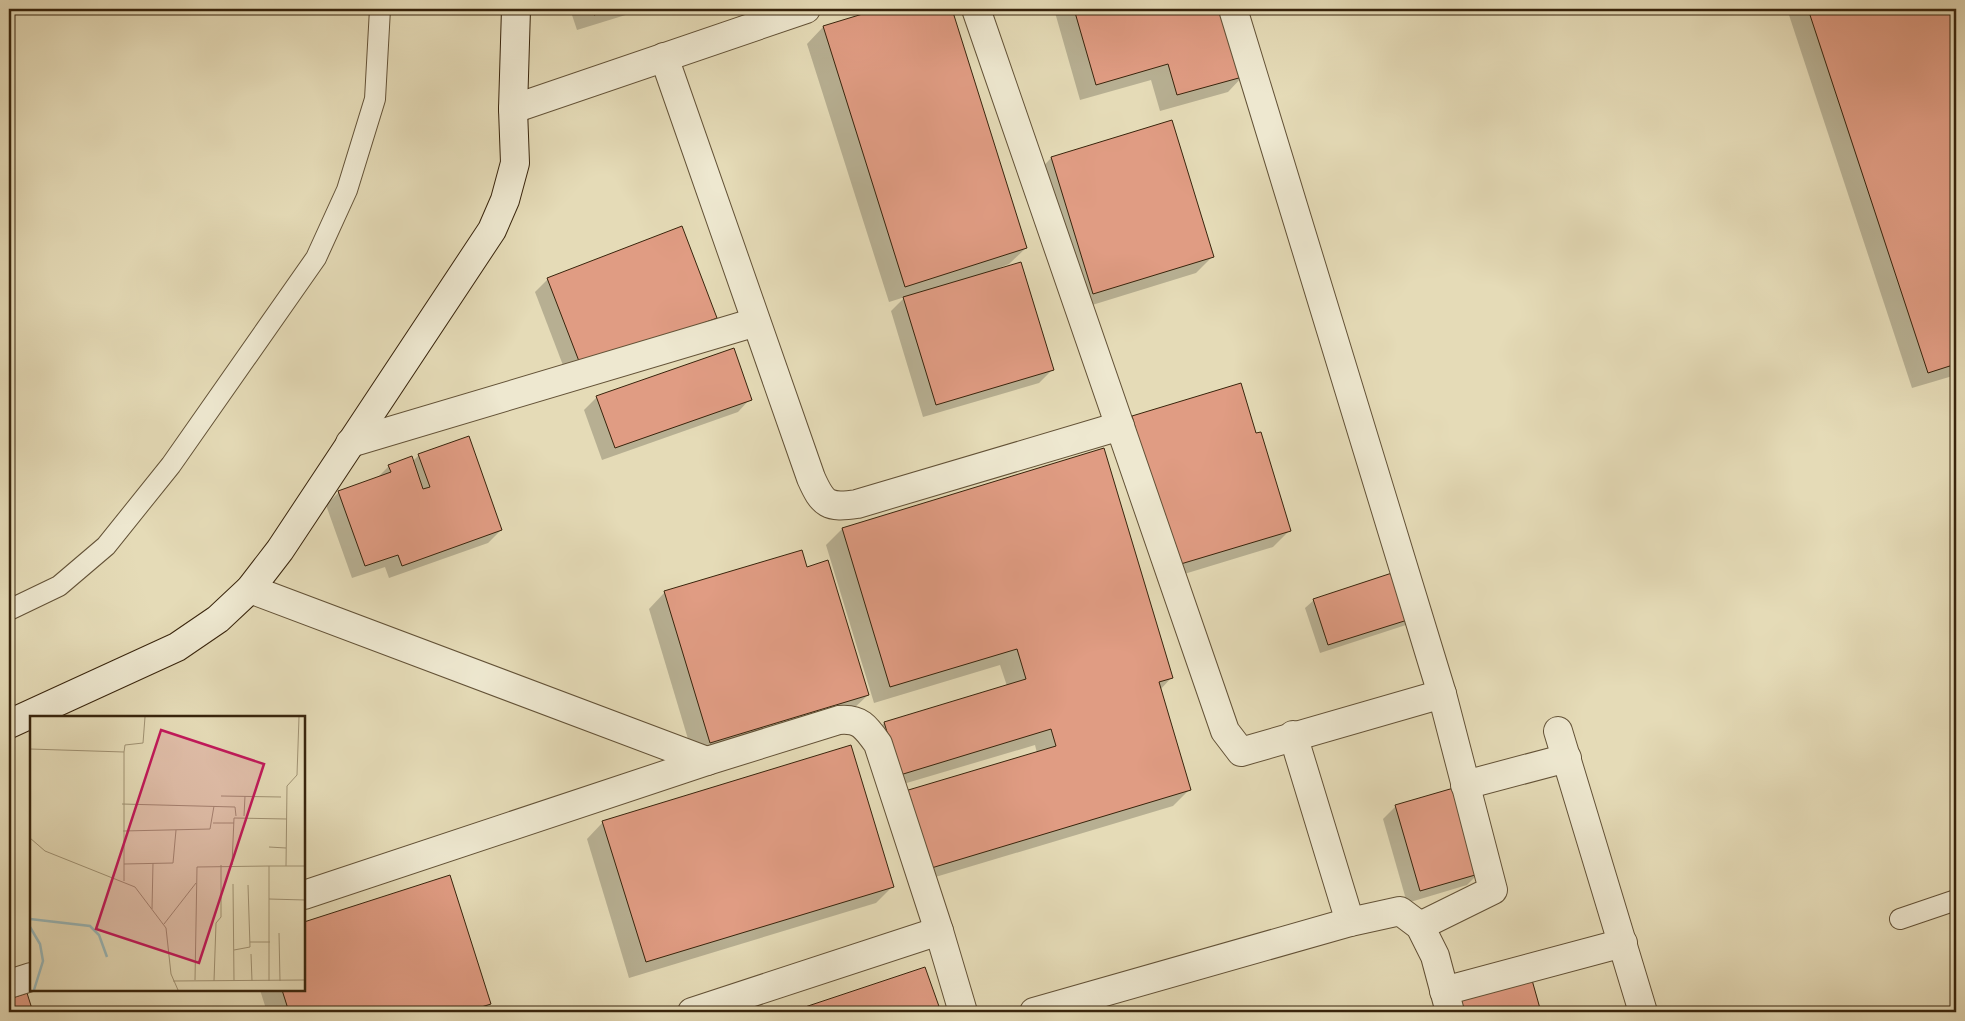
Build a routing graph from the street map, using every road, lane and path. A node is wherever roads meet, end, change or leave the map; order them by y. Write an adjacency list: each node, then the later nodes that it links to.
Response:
1 (380, 9): 12 (lane)
2 (516, 9): 7 (street)
3 (806, 9): 6 (street)
4 (976, 9): 9 (street)
5 (1233, 9): 13 (street)
6 (664, 58): 7 (street); 8 (street)
7 (513, 109): 10 (street)
8 (756, 322): 9 (street); 10 (street)
9 (1120, 426): 16 (street)
10 (350, 443): 11 (street)
11 (250, 589): 14 (street); 18 (street)
12 (9, 610)
13 (1442, 694): 16 (street); 19 (street)
14 (9, 724)
15 (1558, 731): 17 (street)
16 (1293, 735): 23 (street)
17 (1567, 758): 19 (street); 26 (street)
18 (707, 761): 20 (street); 25 (street)
19 (1465, 785): 24 (street)
20 (305, 895)
21 (1956, 900): 22 (lane)
22 (1900, 919)
23 (1350, 922): 24 (street); 32 (street)
24 (1420, 926): 29 (street)
25 (939, 931): 30 (street); 31 (street)
26 (1623, 944): 29 (street); 33 (street)
27 (30, 977): 28 (street)
28 (9, 984)
29 (1447, 1002)
30 (692, 1012)
31 (963, 1012)
32 (1034, 1012)
33 (1643, 1012)

